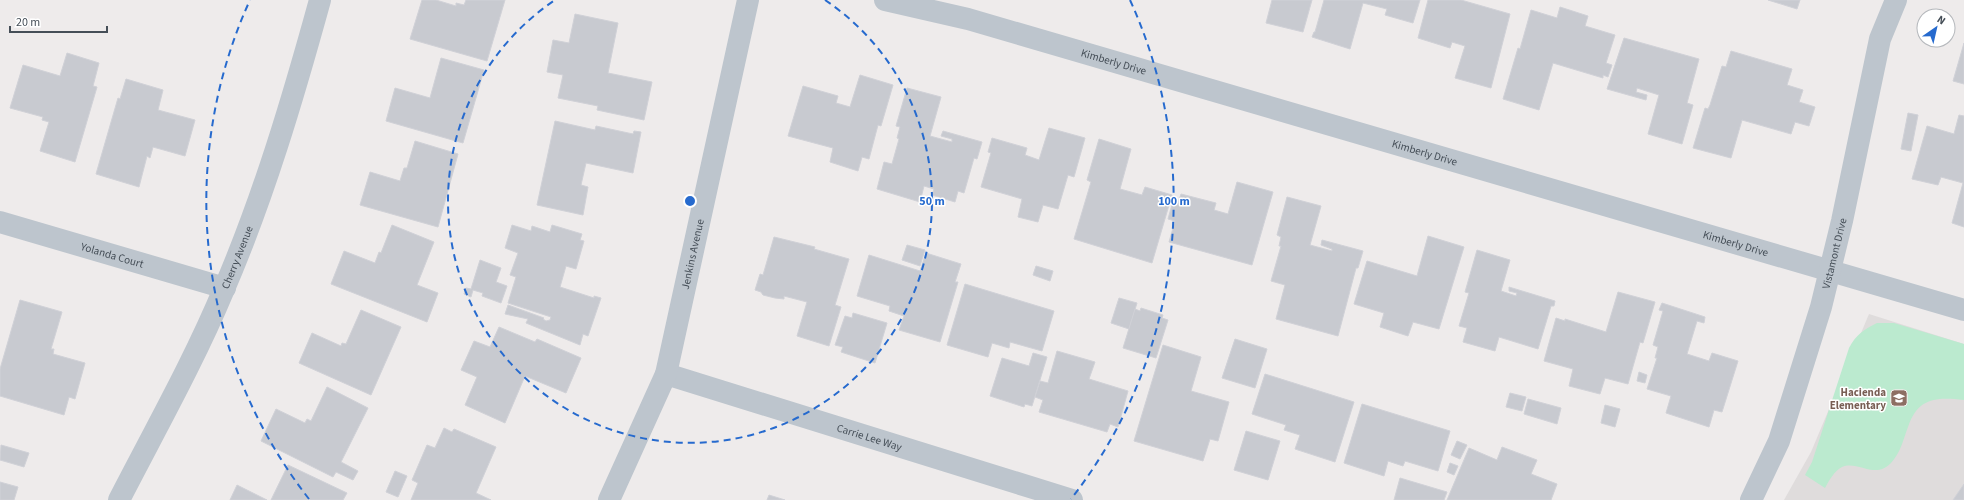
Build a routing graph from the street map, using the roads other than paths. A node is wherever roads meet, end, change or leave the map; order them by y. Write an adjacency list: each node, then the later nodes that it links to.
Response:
1 (320, 0): 7 (street, Cherry Avenue)
2 (748, 0): 9 (street, Jenkins Avenue)
3 (885, 0): 6 (street, Kimberly Drive)
4 (1896, 0): 6 (street, Vistamont Drive)
5 (0, 222): 7 (street, Yolanda Court)
6 (1831, 272): 8 (street, Kimberly Drive); 13 (street, Vistamont Drive)
7 (225, 288): 10 (street, Cherry Avenue)
8 (1964, 310)
9 (666, 374): 11 (street, Jenkins Avenue); 12 (street, Carrie Lee Way)
10 (119, 500)
11 (609, 500)
12 (1072, 500)
13 (1751, 500)

